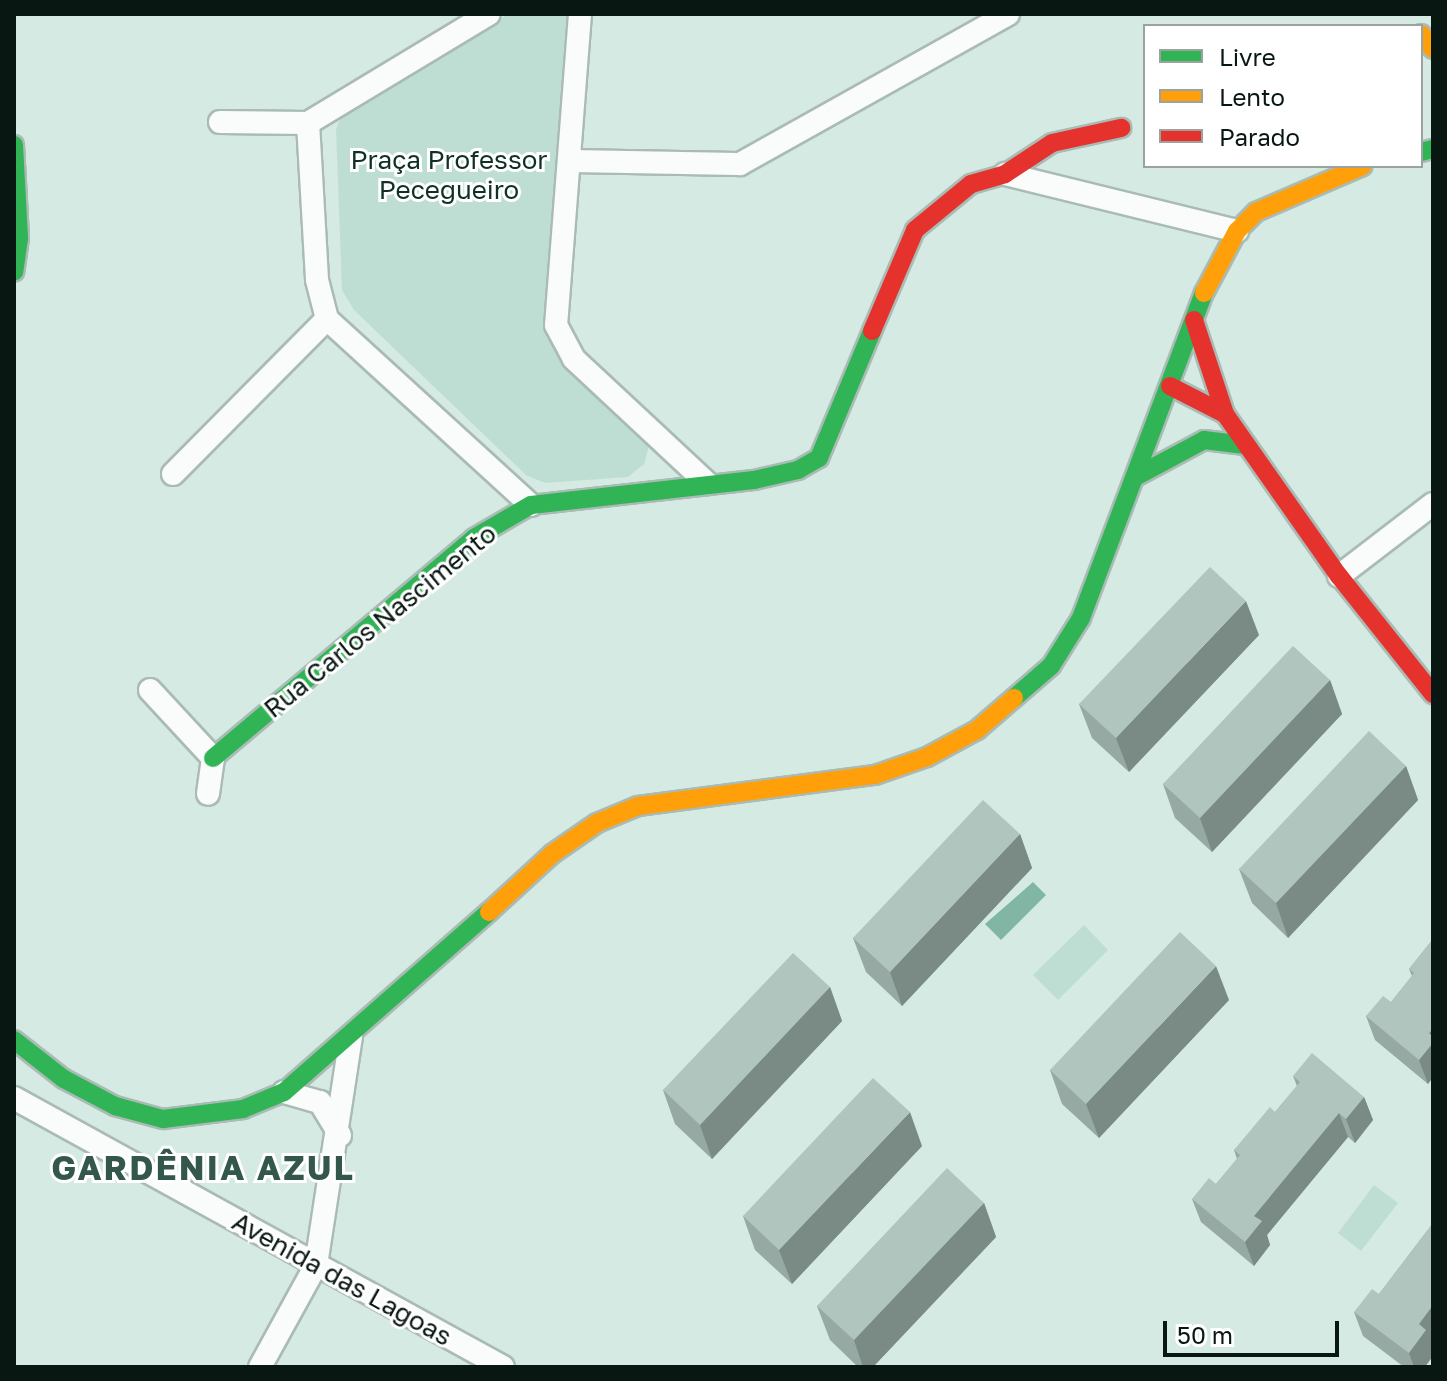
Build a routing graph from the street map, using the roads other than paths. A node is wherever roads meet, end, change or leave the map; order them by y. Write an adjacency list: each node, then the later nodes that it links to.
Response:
1 (489, 14): 5 (street)
2 (580, 14): 8 (street)
3 (1008, 14): 8 (street)
4 (220, 122): 5 (street)
5 (308, 123): 13 (street)
6 (1121, 128): 10 (main road, Rua Carlos Nascimento)
7 (14, 145): 12 (main road)
8 (569, 161): 20 (street)
9 (1358, 168): 11 (main road)
10 (1005, 174): 11 (street); 20 (main road, Rua Carlos Nascimento)
11 (1237, 231): 14 (main road)
12 (14, 272)
13 (327, 319): 18 (street); 22 (street)
14 (1194, 320): 15 (main road); 16 (main road)
15 (1170, 386): 16 (main road); 19 (main road)
16 (1225, 414): 17 (main road)
17 (1245, 445): 19 (main road); 23 (main road)
18 (173, 474)
19 (1137, 476): 28 (main road)
20 (707, 483): 22 (main road, Rua Carlos Nascimento)
21 (1433, 504): 23 (street)
22 (531, 505): 26 (main road, Rua Carlos Nascimento)
23 (1339, 576): 25 (main road)
24 (150, 690): 26 (street)
25 (1433, 694)
26 (213, 758): 27 (street)
27 (208, 794)
28 (351, 1037): 30 (main road); 32 (street)
29 (14, 1040): 30 (main road)
30 (284, 1092): 32 (street)
31 (14, 1098): 33 (street, Avenida das Lagoas)
32 (340, 1135): 33 (street)
33 (316, 1265): 34 (street); 35 (street, Avenida das Lagoas)
34 (260, 1367)
35 (503, 1367)

